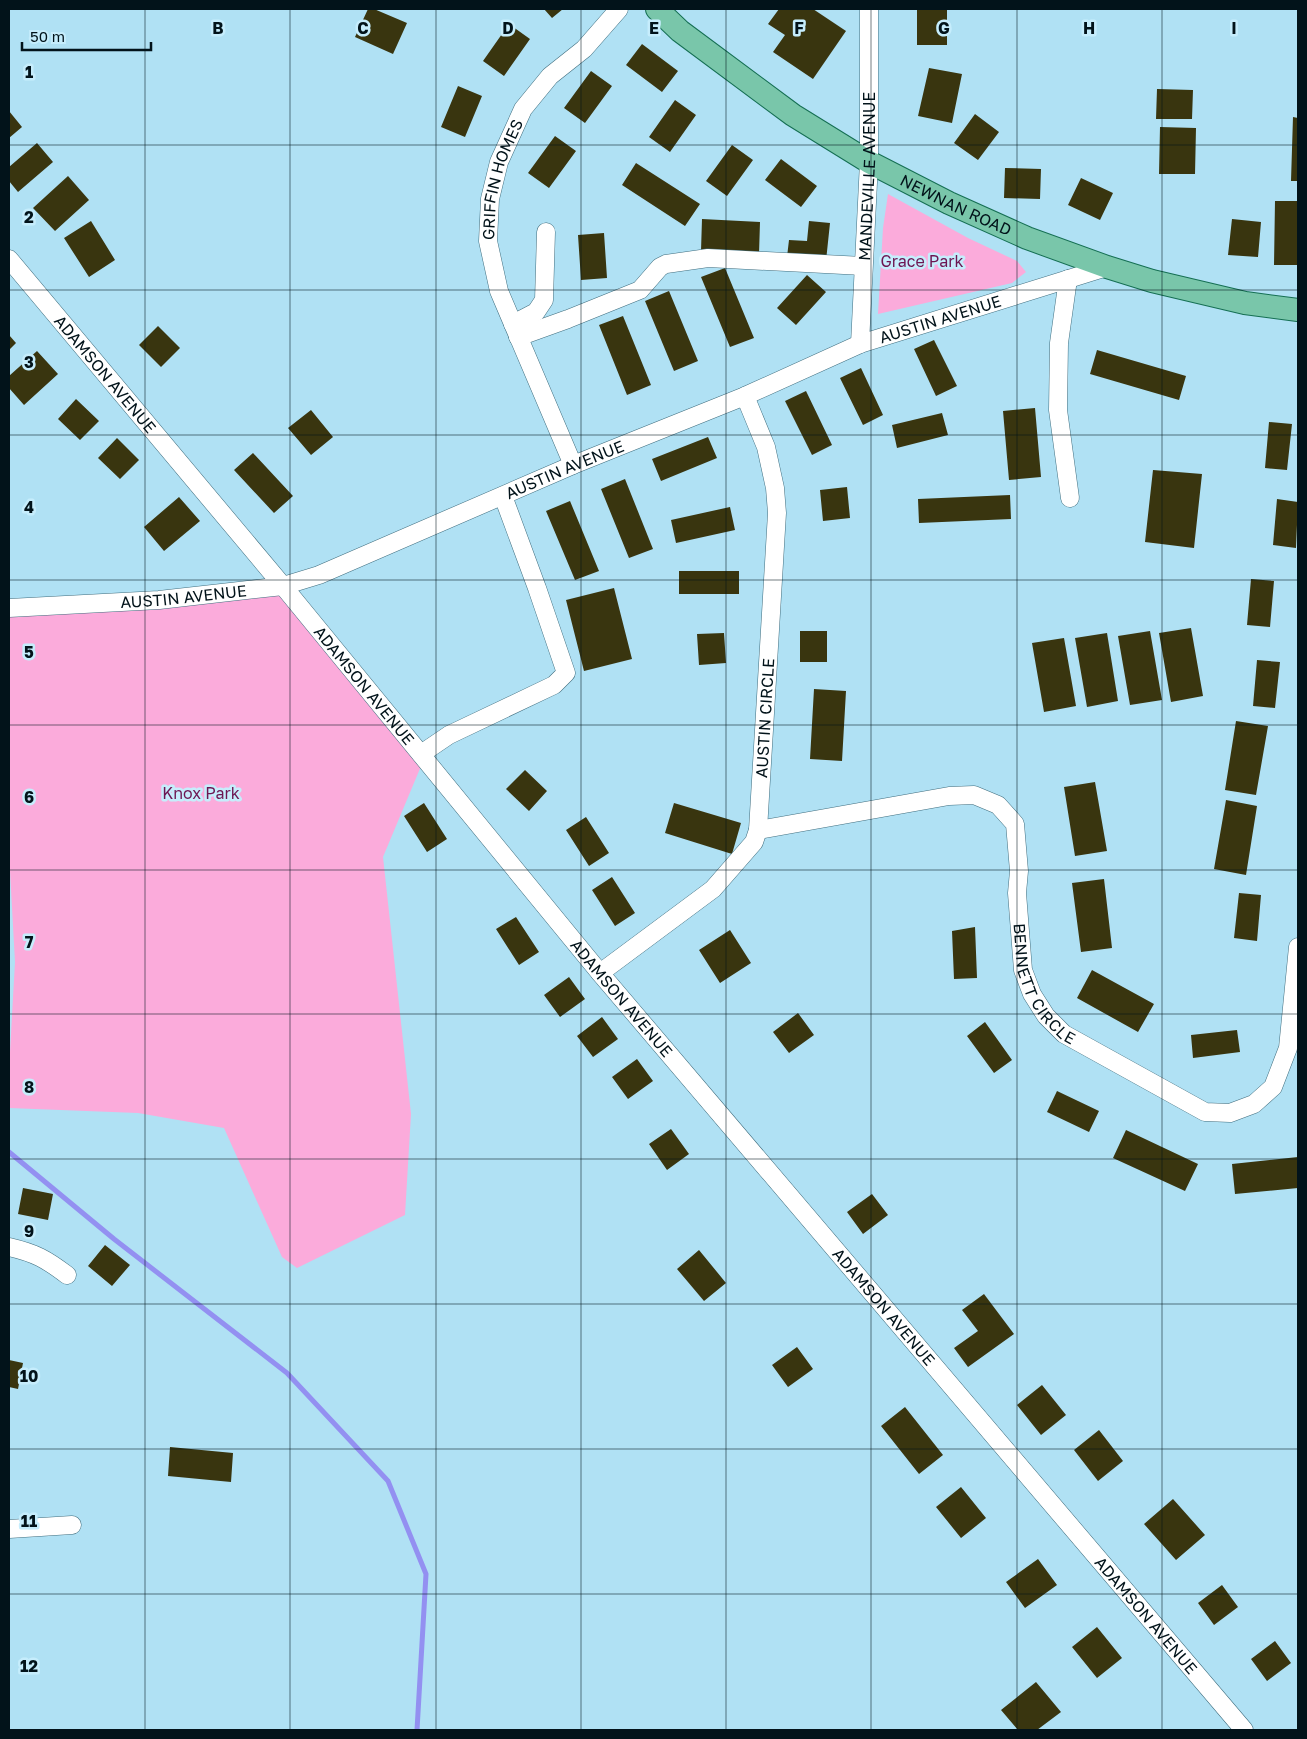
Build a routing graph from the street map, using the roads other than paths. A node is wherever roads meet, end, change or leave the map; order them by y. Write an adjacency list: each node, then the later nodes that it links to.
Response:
1 (619, 9): 11 (street, GRIFFIN HOMES)
2 (657, 9): 4 (main road, NEWNAN ROAD)
3 (869, 9): 4 (street, MANDEVILLE AVENUE)
4 (869, 162): 7 (street, MANDEVILLE AVENUE); 8 (main road, NEWNAN ROAD)
5 (546, 232): 11 (street)
6 (9, 259): 17 (street, ADAMSON AVENUE)
7 (862, 266): 11 (street); 12 (street, MANDEVILLE AVENUE)
8 (1106, 267): 9 (street, AUSTIN AVENUE); 10 (main road, NEWNAN ROAD)
9 (1068, 279): 12 (street, AUSTIN AVENUE); 16 (street)
10 (1298, 310)
11 (516, 330): 14 (street, GRIFFIN HOMES)
12 (860, 344): 13 (street, AUSTIN AVENUE)
13 (744, 396): 14 (street, AUSTIN AVENUE); 20 (street, AUSTIN CIRCLE)
14 (573, 465): 15 (street, AUSTIN AVENUE)
15 (503, 496): 17 (street, AUSTIN AVENUE); 19 (street)
16 (1070, 498)
17 (283, 586): 18 (street, AUSTIN AVENUE); 19 (street, ADAMSON AVENUE)
18 (9, 608)
19 (421, 754): 22 (street, ADAMSON AVENUE)
20 (758, 830): 21 (street, BENNETT CIRCLE); 22 (street, AUSTIN CIRCLE)
21 (1298, 947)
22 (600, 973): 27 (street, ADAMSON AVENUE)
23 (9, 1247): 24 (street)
24 (67, 1275)
25 (72, 1526): 26 (street)
26 (9, 1529)
27 (1244, 1730)

